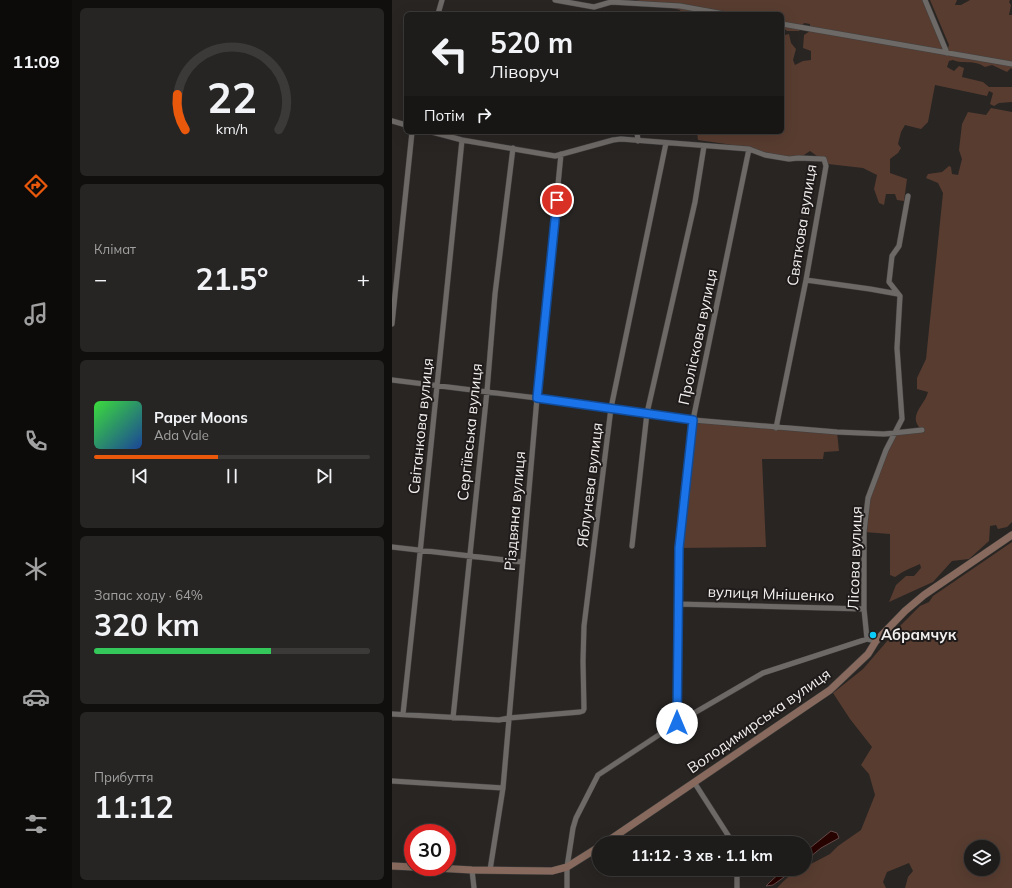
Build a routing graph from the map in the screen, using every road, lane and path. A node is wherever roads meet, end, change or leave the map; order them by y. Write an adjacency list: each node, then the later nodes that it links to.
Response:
1 (442, 0): 6 (street)
2 (555, 0): 5 (street)
3 (925, 0): 10 (street)
4 (611, 1): 5 (street); 8 (street)
5 (594, 7): 7 (street)
6 (439, 12)
7 (594, 12)
8 (713, 12)
9 (784, 24): 10 (street)
10 (947, 53): 11 (street)
11 (1012, 64)
12 (392, 121): 13 (street)
13 (404, 124)
14 (412, 134): 27 (street)
15 (440, 134): 17 (street, Святкова вулиця)
16 (637, 134): 18 (street)
17 (462, 140): 21 (street, Святкова вулиця); 29 (street, Світанкова вулиця)
18 (638, 141): 19 (street, Святкова вулиця); 23 (street, Святкова вулиця)
19 (666, 143): 20 (street, Святкова вулиця); 32 (street, Яблунева вулиця)
20 (704, 146): 22 (street, Святкова вулиця); 33 (street)
21 (513, 148): 23 (street, Святкова вулиця); 30 (street, Сергіївська вулиця)
22 (749, 149): 25 (street, Святкова вулиця); 34 (street, Проліскова вулиця)
23 (561, 154): 31 (street, Різдвяна вулиця)
24 (908, 196): 26 (street, Лісова вулиця)
25 (806, 280): 26 (street); 35 (street, Святкова вулиця)
26 (898, 294): 37 (street, Лісова вулиця)
27 (392, 324)
28 (392, 380): 29 (street)
29 (436, 385): 30 (street); 41 (street, Світанкова вулиця)
30 (487, 391): 31 (street); 42 (street, Сергіївська вулиця)
31 (537, 398): 32 (street); 43 (street, Різдвяна вулиця)
32 (611, 408): 33 (street); 51 (street, Яблунева вулиця)
33 (647, 413): 34 (street); 39 (street)
34 (693, 420): 35 (street); 44 (street, Проліскова вулиця)
35 (776, 428): 37 (street)
36 (922, 430): 37 (street)
37 (894, 433): 45 (street, Лісова вулиця)
38 (1012, 535): 47 (main road, Володимирська вулиця)
39 (632, 546)
40 (392, 547): 41 (street)
41 (421, 551): 42 (street); 49 (street, Світанкова вулиця)
42 (469, 556): 43 (street); 50 (street, Сергіївська вулиця)
43 (522, 562): 51 (street, Різдвяна вулиця)
44 (677, 604): 45 (street, вулиця Мнішенко); 52 (street, Проліскова вулиця)
45 (864, 609): 46 (street, Лісова вулиця)
46 (866, 639): 47 (street); 52 (street)
47 (876, 641): 54 (main road, Володимирська вулиця)
48 (392, 714): 49 (street)
49 (403, 714): 50 (street)
50 (453, 718): 51 (street)
51 (509, 718): 55 (street, Різдвяна вулиця)
52 (677, 723): 61 (street)
53 (392, 781): 55 (street)
54 (694, 782): 56 (main road, Володимирська вулиця); 57 (street)
55 (504, 788): 64 (street, Різдвяна вулиця)
56 (615, 836)
57 (729, 836)
58 (592, 851): 61 (main road)
59 (392, 866): 60 (main road)
60 (404, 867)
61 (567, 867): 64 (main road); 67 (street)
62 (456, 869): 63 (main road)
63 (472, 870): 64 (main road); 66 (street)
64 (490, 870)
65 (738, 876): 68 (street)
66 (474, 888)
67 (567, 888)
68 (737, 888)

